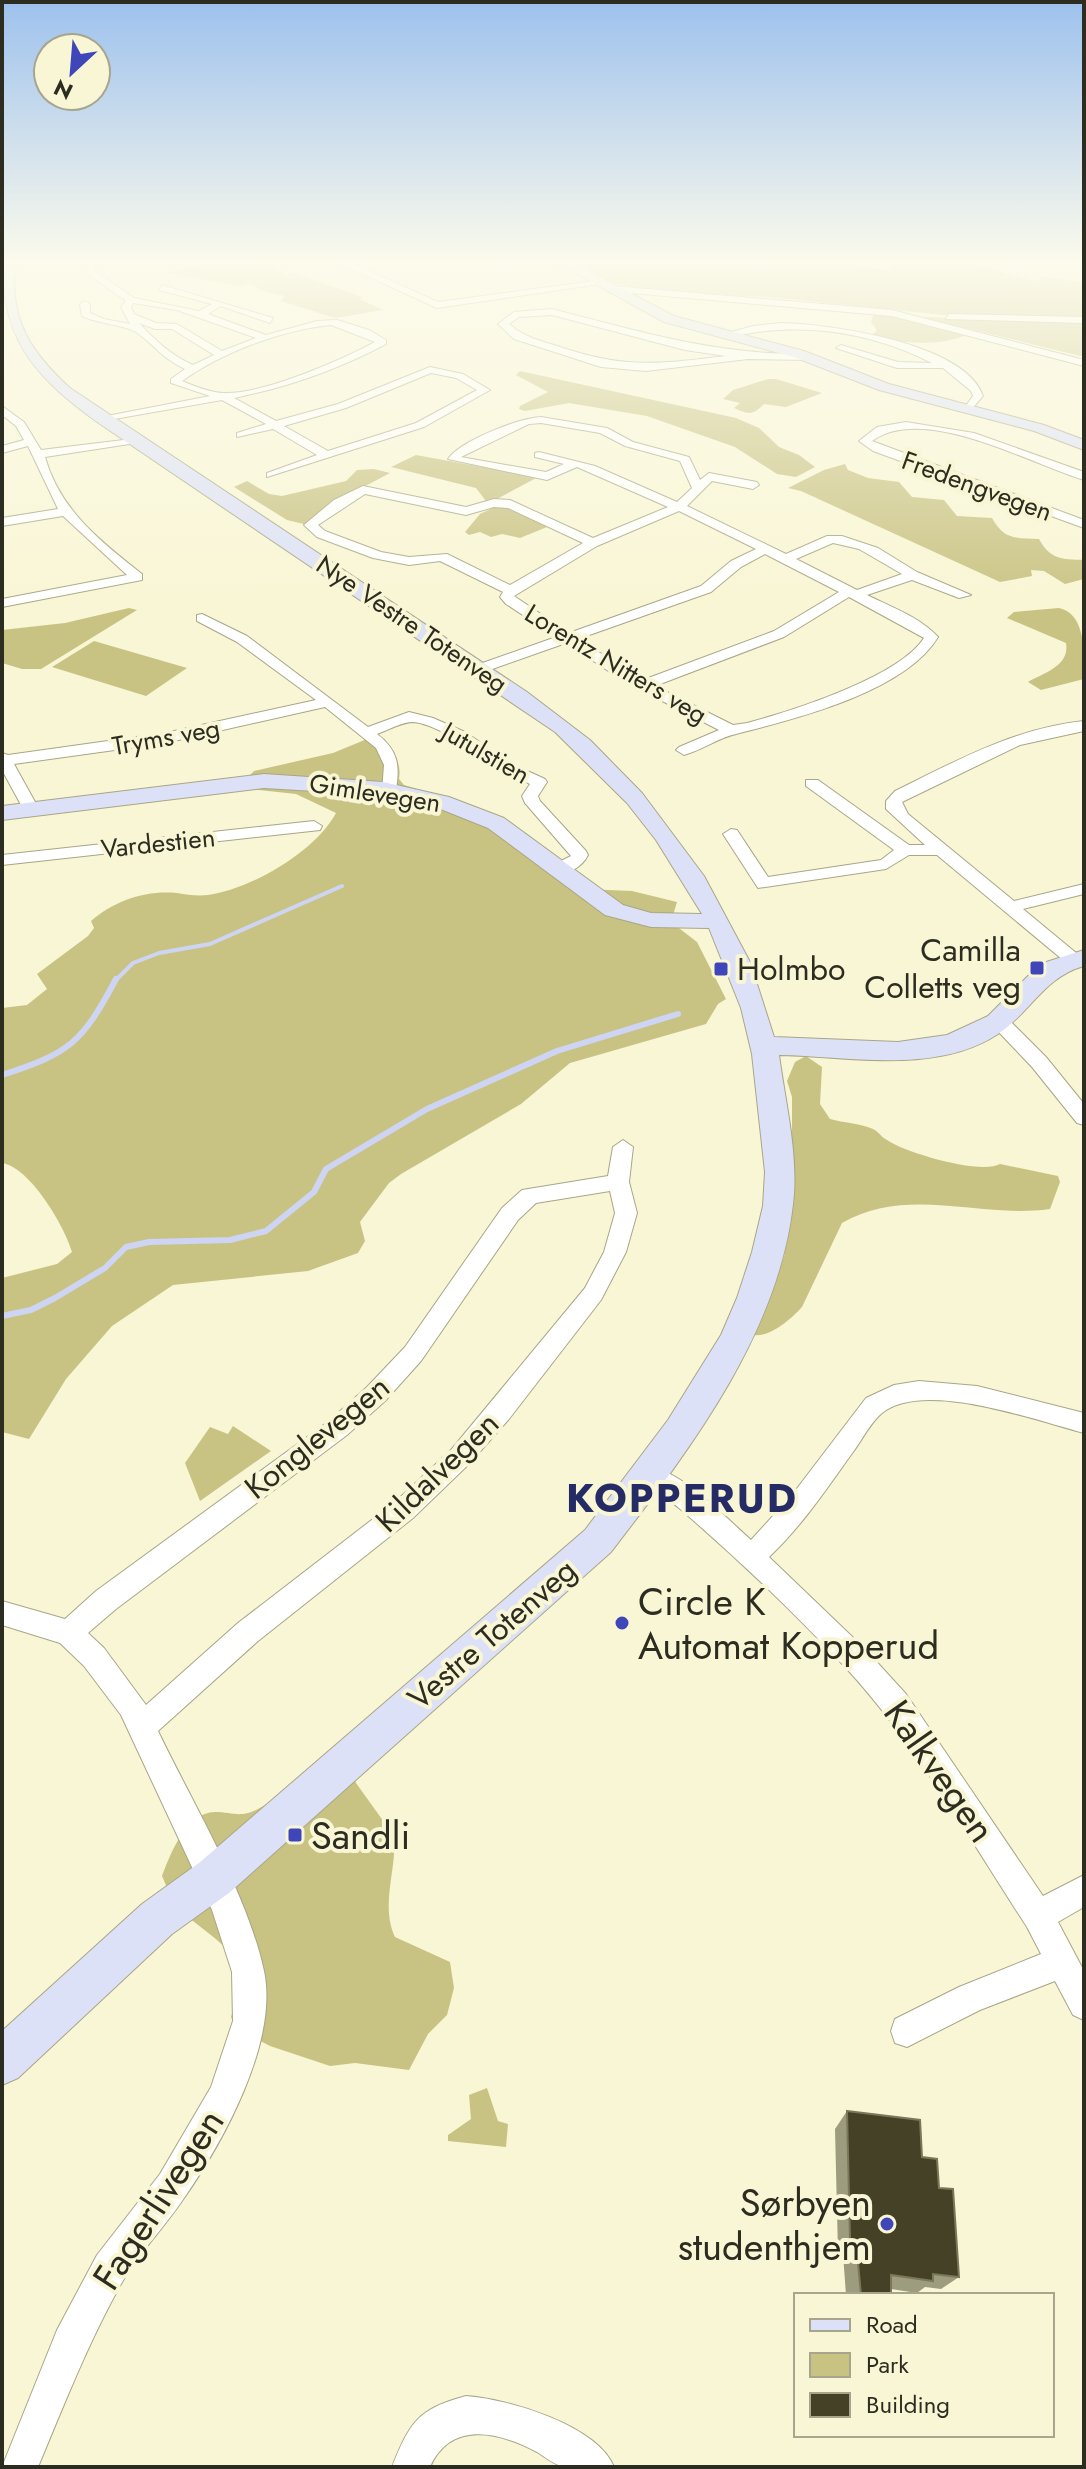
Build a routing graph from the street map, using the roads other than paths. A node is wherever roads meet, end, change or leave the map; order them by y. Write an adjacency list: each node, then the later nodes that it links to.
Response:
1 (55, 379): 11 (main road, Nye Vestre Totenveg)
2 (178, 379): 8 (street)
3 (293, 379): 8 (street)
4 (407, 379): 12 (street)
5 (465, 379): 18 (street)
6 (865, 379): 10 (main road)
7 (966, 379): 10 (street)
8 (228, 399): 11 (street); 12 (street)
9 (2, 409): 16 (street)
10 (966, 409): 15 (main road)
11 (107, 419): 14 (main road, Nye Vestre Totenveg)
12 (272, 426): 13 (street); 18 (street)
13 (241, 435)
14 (136, 440): 16 (street); 39 (main road, Nye Vestre Totenveg)
15 (1084, 445)
16 (35, 448): 17 (street); 26 (street)
17 (2, 450)
18 (327, 455): 21 (street)
19 (539, 455): 20 (street)
20 (576, 463): 24 (street); 25 (street)
21 (271, 475)
22 (1084, 476): 28 (street, Fredengvegen)
23 (753, 485): 24 (street)
24 (698, 489): 25 (street)
25 (679, 507): 29 (street); 30 (street)
26 (64, 512): 27 (street); 36 (street)
27 (2, 522)
28 (1084, 524)
29 (593, 543): 33 (street); 33 (street)
30 (765, 549): 31 (street); 38 (street)
31 (785, 559): 32 (street); 34 (street)
32 (912, 575): 34 (street); 35 (street)
33 (510, 590): 38 (street, Lorentz Nitters veg)
34 (852, 594): 40 (street); 43 (street)
35 (964, 595)
36 (2, 603)
37 (202, 618): 41 (street)
38 (566, 640): 39 (street); 40 (street, Lorentz Nitters veg)
39 (479, 669): 59 (main road, Nye Vestre Totenveg)
40 (643, 685): 43 (street, Lorentz Nitters veg)
41 (328, 702): 44 (street); 46 (street, Tryms veg)
42 (1084, 726): 54 (street)
43 (731, 730): 45 (street, Lorentz Nitters veg)
44 (368, 732): 48 (street); 56 (street, Jutulstien)
45 (684, 750)
46 (2, 760): 49 (street)
47 (812, 783): 53 (street)
48 (388, 789): 49 (main road, Gimlevegen); 56 (main road, Gimlevegen)
49 (32, 811): 50 (main road, Gimlevegen)
50 (2, 813)
51 (314, 826): 55 (street, Vardestien)
52 (731, 834): 53 (street)
53 (905, 850): 54 (street)
54 (942, 850): 58 (street)
55 (2, 860)
56 (561, 868): 59 (main road, Gimlevegen)
57 (1084, 889): 58 (street)
58 (1010, 907): 60 (street)
59 (716, 920): 62 (main road, Nye Vestre Totenveg)
60 (1080, 959): 61 (main road)
61 (999, 1021): 62 (main road); 63 (street)
62 (764, 1046): 67 (main road, Vestre Totenveg)
63 (1083, 1114)
64 (623, 1147): 65 (street, Kildalvegen)
65 (618, 1182): 70 (street, Konglevegen); 71 (street, Kildalvegen)
66 (1084, 1423): 68 (street)
67 (649, 1476): 68 (street, Kalkvegen); 72 (main road, Vestre Totenveg)
68 (751, 1557): 74 (street, Kalkvegen)
69 (2, 1613): 70 (street)
70 (69, 1633): 71 (street, Fagerlivegen)
71 (141, 1728): 72 (street, Fagerlivegen)
72 (214, 1878): 78 (main road, Vestre Totenveg); 79 (street, Fagerlivegen)
73 (1084, 1890): 74 (street)
74 (1038, 1916): 75 (street, Kalkvegen)
75 (1064, 1961): 76 (street, Kalkvegen); 77 (street)
76 (1084, 2004)
77 (907, 2031)
78 (2, 2062)
79 (19, 2467)
80 (411, 2467): 81 (street)
81 (595, 2467)

